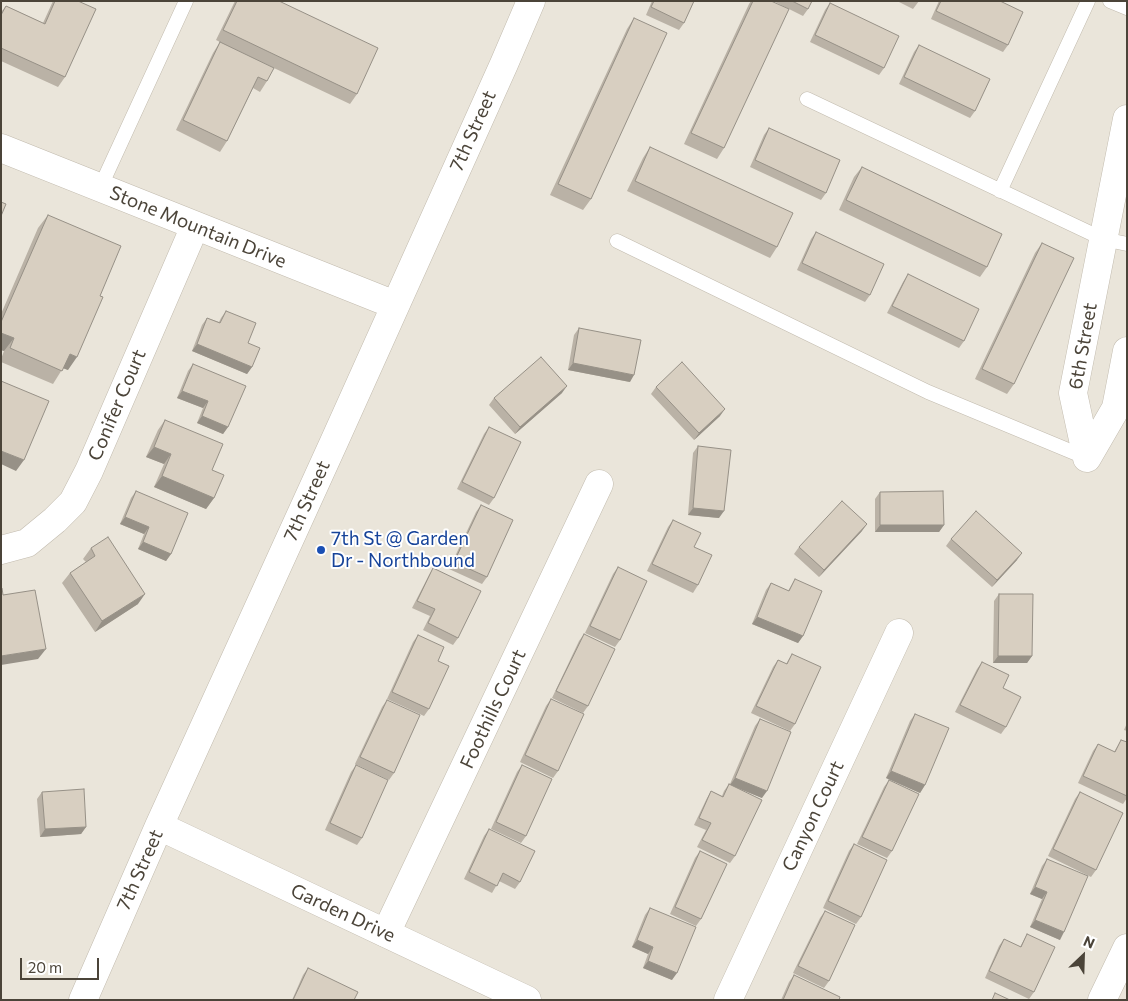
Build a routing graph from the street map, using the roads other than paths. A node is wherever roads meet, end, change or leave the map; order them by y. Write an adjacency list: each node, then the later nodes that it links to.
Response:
1 (186, 1): 9 (lane)
2 (531, 1): 14 (street, 7th Street)
3 (1088, 1): 10 (lane)
4 (1110, 1): 5 (lane)
5 (1127, 8)
6 (807, 99): 10 (lane)
7 (1127, 119): 13 (street, 6th Street)
8 (1, 148): 9 (street, Stone Mountain Drive)
9 (100, 188): 11 (street, Stone Mountain Drive)
10 (1000, 192): 13 (lane)
11 (195, 226): 14 (street, Stone Mountain Drive); 18 (street, Conifer Court)
12 (617, 241): 16 (lane)
13 (1115, 242): 16 (street, 6th Street)
14 (395, 306): 20 (street, 7th Street)
15 (1127, 351): 16 (street)
16 (1087, 458)
17 (599, 484): 21 (street, Foothills Court)
18 (1, 550)
19 (899, 633): 25 (street, Canyon Court)
20 (159, 826): 21 (street, Garden Drive); 23 (street, 7th Street)
21 (386, 933): 24 (street, Garden Drive)
22 (1127, 948): 26 (street)
23 (83, 1000)
24 (527, 1000)
25 (728, 1000)
26 (1102, 1000)

